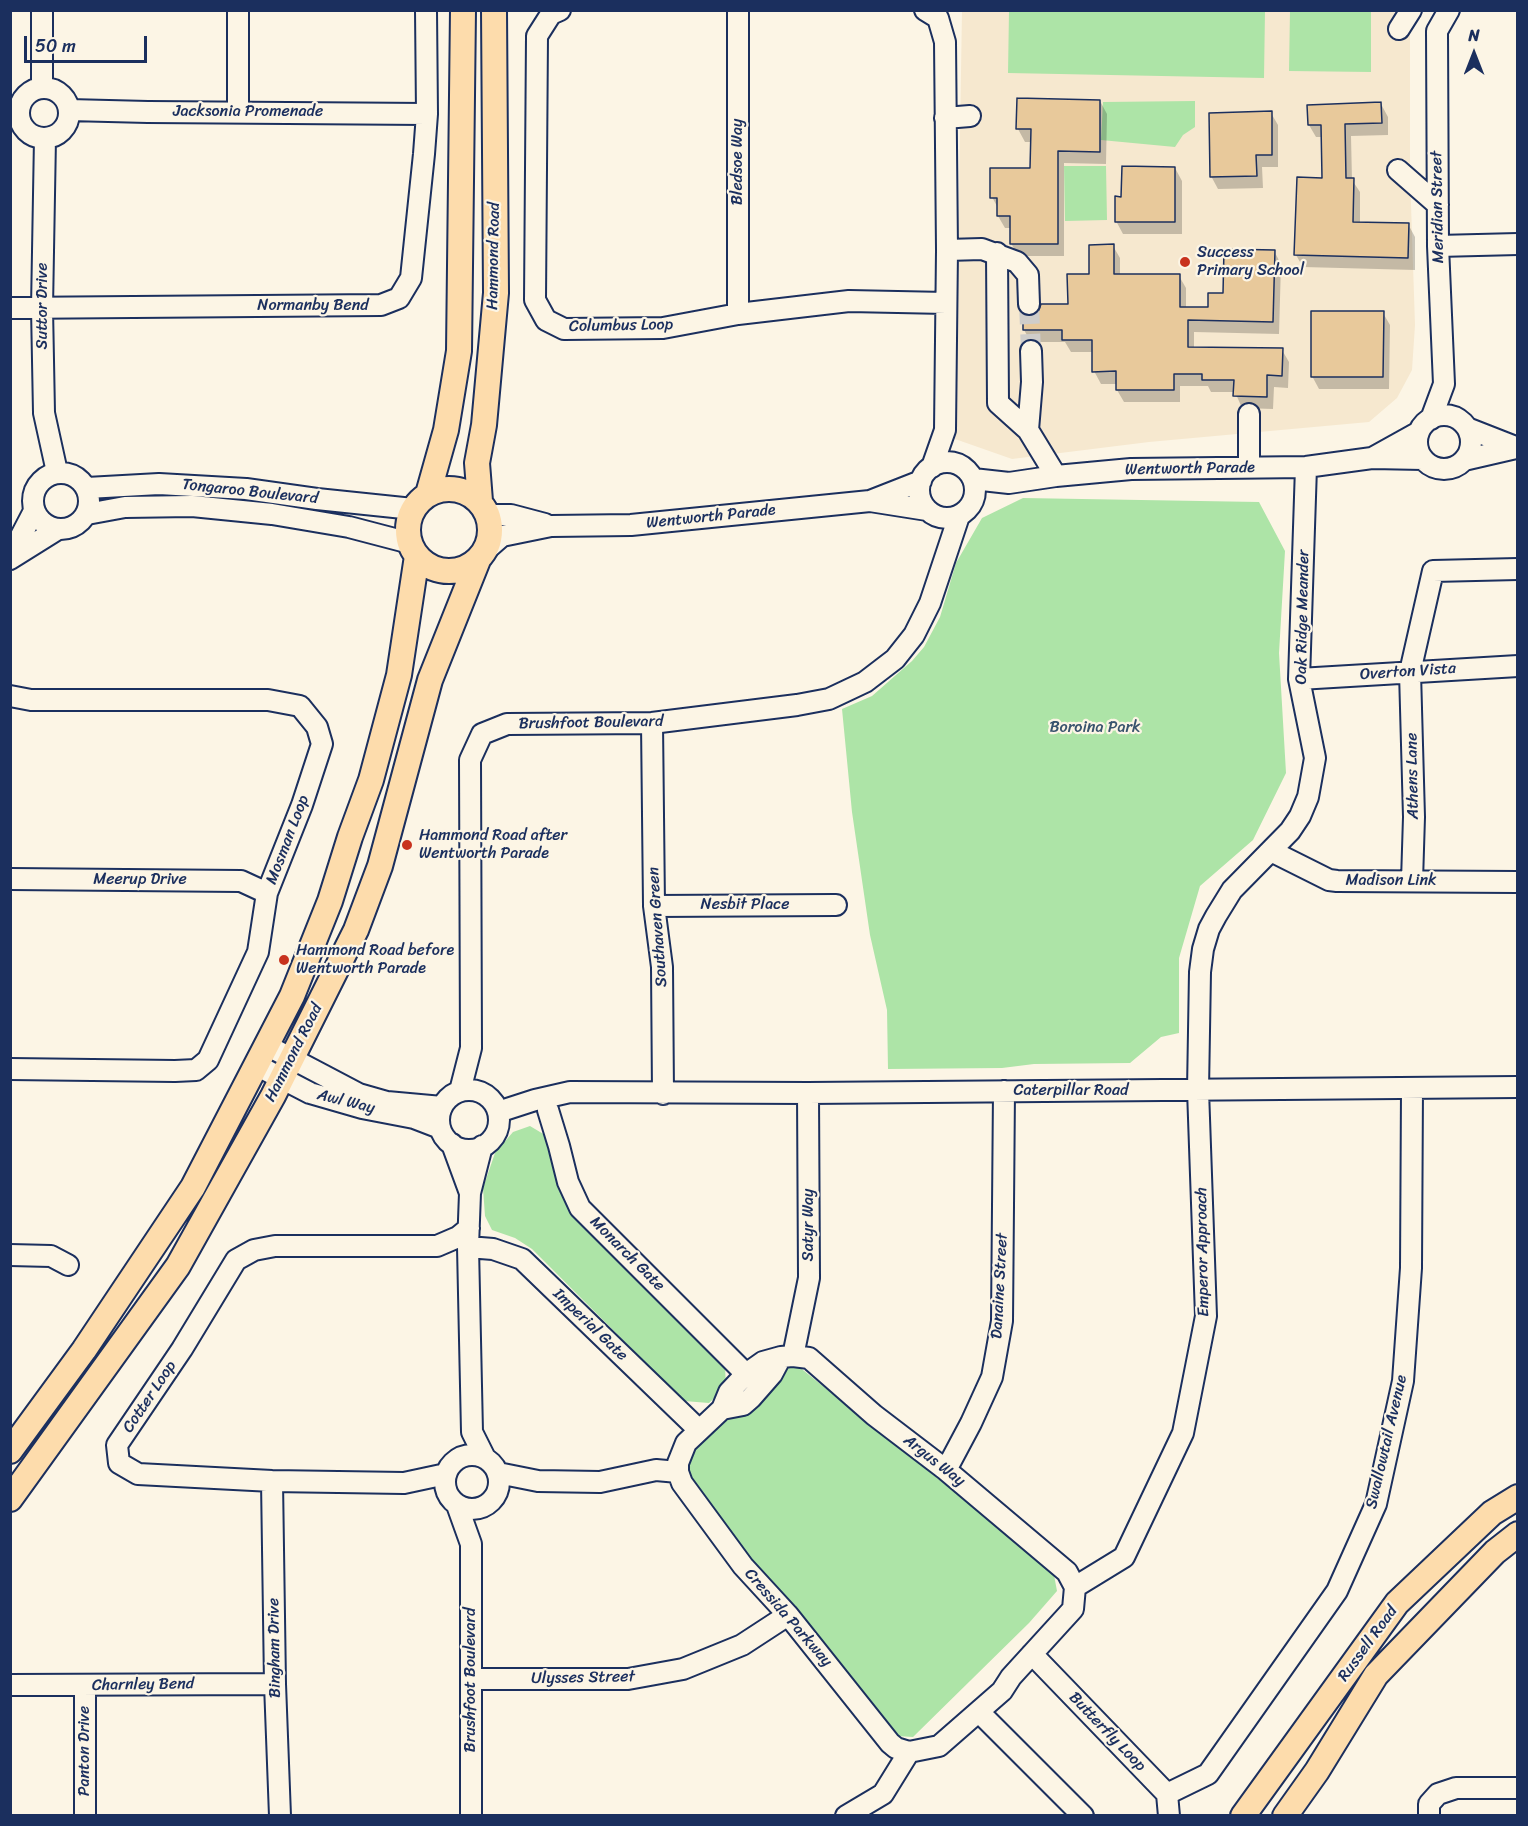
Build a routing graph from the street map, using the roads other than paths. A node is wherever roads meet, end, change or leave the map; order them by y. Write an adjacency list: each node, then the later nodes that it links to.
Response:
1 (42, 10): 12 (street)
2 (238, 10): 14 (street)
3 (426, 10): 16 (street, Normanby Bend)
4 (463, 10): 52 (main road, Hammond Road)
5 (494, 10): 54 (main road, Hammond Road)
6 (560, 10): 30 (street, Columbus Loop)
7 (738, 10): 30 (street, Bledsoe Way)
8 (925, 10): 18 (street)
9 (1411, 10): 11 (street)
10 (1442, 17): 21 (street, Meridian Street)
11 (1399, 29)
12 (42, 88): 13 (street); 15 (street)
13 (69, 110): 14 (street, Jacksonia Promenade); 19 (street)
14 (238, 111): 16 (street, Jacksonia Promenade)
15 (15, 114): 19 (street)
16 (427, 114): 29 (street, Normanby Bend)
17 (970, 116): 18 (street)
18 (945, 118): 24 (street)
19 (45, 138): 29 (street, Suttor Drive)
20 (1398, 170): 21 (street)
21 (1438, 206): 23 (street, Meridian Street)
22 (1518, 244): 23 (street)
23 (1438, 246): 32 (street, Meridian Street)
24 (947, 250): 25 (street); 26 (street)
25 (997, 253): 27 (street); 37 (street)
26 (946, 303): 30 (street, Columbus Loop); 36 (street)
27 (1029, 304)
28 (10, 308): 29 (street, Normanby Bend)
29 (42, 308): 45 (street, Suttor Drive)
30 (738, 314)
31 (1031, 351): 37 (street)
32 (1444, 384): 34 (street, Meridian Street); 35 (street, Meridian Street)
33 (1249, 414): 43 (street)
34 (1465, 425): 35 (street); 38 (street); 41 (street)
35 (1425, 426): 39 (street, Wentworth Parade); 40 (street)
36 (945, 430): 42 (street); 46 (street)
37 (1028, 430): 47 (street)
38 (1517, 448): 41 (street)
39 (1371, 458): 40 (street, Wentworth Parade); 44 (street, Wentworth Parade)
40 (1423, 459): 41 (street)
41 (1464, 460)
42 (958, 465): 46 (street); 48 (street)
43 (1249, 467): 44 (street, Wentworth Parade); 47 (street, Wentworth Parade)
44 (1306, 467): 68 (street, Oak Ridge Meander)
45 (57, 472): 50 (street); 55 (street)
46 (926, 474): 53 (street, Wentworth Parade); 56 (street)
47 (1056, 476): 49 (street, Wentworth Parade)
48 (973, 479): 49 (street, Wentworth Parade); 51 (street)
49 (1009, 483): 51 (street, Wentworth Parade)
50 (87, 488): 52 (street, Tongaroo Boulevard); 57 (street)
51 (974, 500): 58 (street)
52 (421, 501): 54 (main road); 61 (main road, Hammond Road)
53 (870, 501): 56 (street, Wentworth Parade); 59 (street, Wentworth Parade)
54 (483, 508): 59 (street, Wentworth Parade); 62 (main road, Hammond Road)
55 (34, 511): 60 (street); 63 (street)
56 (930, 513): 58 (street); 64 (street)
57 (87, 514): 60 (street); 61 (street, Tongaroo Boulevard)
58 (959, 516): 64 (street, Brushfoot Boulevard)
59 (551, 526): 62 (street, Wentworth Parade)
60 (58, 529): 63 (street)
61 (413, 549): 62 (main road); 79 (main road, Hammond Road)
62 (482, 555): 80 (main road, Hammond Road)
63 (10, 558)
64 (944, 561): 70 (street, Brushfoot Boulevard)
65 (1518, 569): 67 (street, Athens Lane)
66 (1518, 666): 67 (street, Overton Vista)
67 (1410, 672): 68 (street, Overton Vista); 73 (street, Athens Lane)
68 (1299, 680): 71 (street, Oak Ridge Meander)
69 (10, 696): 75 (street, Mosman Loop)
70 (652, 723): 77 (street, Southaven Green); 78 (street, Brushfoot Boulevard)
71 (1271, 850): 73 (street, Madison Link); 84 (street, Oak Ridge Meander)
72 (10, 879): 75 (street, Meerup Drive)
73 (1412, 881): 74 (street, Madison Link)
74 (1518, 882)
75 (267, 893): 81 (street, Mosman Loop)
76 (836, 905): 77 (street, Nesbit Place)
77 (654, 906): 90 (street, Southaven Green)
78 (471, 1048): 85 (street, Brushfoot Boulevard); 88 (street, Brushfoot Boulevard)
79 (261, 1055): 80 (street, Awl Way); 109 (main road, Hammond Road)
80 (287, 1068): 91 (street, Awl Way); 94 (street, Awl Way); 117 (main road, Hammond Road)
81 (10, 1069)
82 (1518, 1087): 83 (street, Caterpillar Road)
83 (1412, 1089): 84 (street, Caterpillar Road); 132 (street, Swallowtail Avenue)
84 (1198, 1090): 86 (street, Caterpillar Road); 121 (street, Emperor Approach)
85 (460, 1091): 88 (street); 91 (street)
86 (1004, 1091): 87 (street, Caterpillar Road); 111 (street, Danaine Street)
87 (808, 1093): 90 (street, Caterpillar Road); 104 (street, Satyr Way)
88 (483, 1094): 93 (street)
89 (625, 1094): 90 (street, Caterpillar Road); 92 (street, Caterpillar Road); 93 (street, Caterpillar Road)
90 (663, 1094)
91 (441, 1107): 94 (street)
92 (548, 1110): 95 (street, Caterpillar Road); 105 (street, Monarch Gate)
93 (498, 1112): 95 (street)
94 (440, 1128): 96 (street)
95 (496, 1132): 97 (street)
96 (452, 1144): 97 (street); 98 (street)
97 (482, 1146): 98 (street)
98 (470, 1193): 99 (street)
99 (468, 1237): 100 (street, Cotter Loop); 103 (street); 107 (street, Imperial Gate)
100 (437, 1246): 103 (street); 113 (street, Cotter Loop)
101 (10, 1255): 102 (street)
102 (68, 1265)
103 (468, 1269): 108 (street)
104 (787, 1356): 105 (street); 106 (street); 111 (street, Argus Way)
105 (746, 1374): 106 (street)
106 (722, 1409): 107 (street)
107 (699, 1430): 112 (street)
108 (472, 1432): 110 (street); 115 (street)
109 (10, 1451)
110 (491, 1466): 114 (street); 115 (street); 118 (street)
111 (946, 1470): 121 (street, Argus Way)
112 (678, 1472): 114 (street); 122 (street, Cressida Parkway)
113 (272, 1481): 115 (street, Cotter Loop); 126 (street, Bingham Drive)
114 (538, 1481): 118 (street)
115 (452, 1483): 118 (street); 120 (street, Brushfoot Boulevard)
116 (1518, 1497): 139 (main road, Russell Road)
117 (10, 1499)
118 (491, 1500): 120 (street, Brushfoot Boulevard)
119 (1518, 1534): 140 (main road, Russell Road)
120 (471, 1544): 125 (street, Brushfoot Boulevard)
121 (1075, 1587): 123 (street)
122 (788, 1615): 125 (street, Ulysses Street); 130 (street, Cressida Parkway)
123 (1032, 1654): 124 (street); 132 (street, Butterfly Loop)
124 (1011, 1677): 129 (street); 130 (street)
125 (472, 1679): 135 (street, Brushfoot Boulevard)
126 (275, 1684): 128 (street, Charnley Bend); 134 (street, Bingham Drive)
127 (10, 1685): 128 (street, Charnley Bend)
128 (85, 1686): 133 (street, Panton Drive)
129 (979, 1712): 130 (street); 137 (street)
130 (917, 1751): 136 (street)
131 (1518, 1788): 141 (street)
132 (1167, 1794): 138 (street)
133 (85, 1815)
134 (280, 1815)
135 (471, 1815)
136 (846, 1815)
137 (1083, 1815)
138 (1169, 1815)
139 (1243, 1815)
140 (1285, 1815)
141 (1429, 1815)

